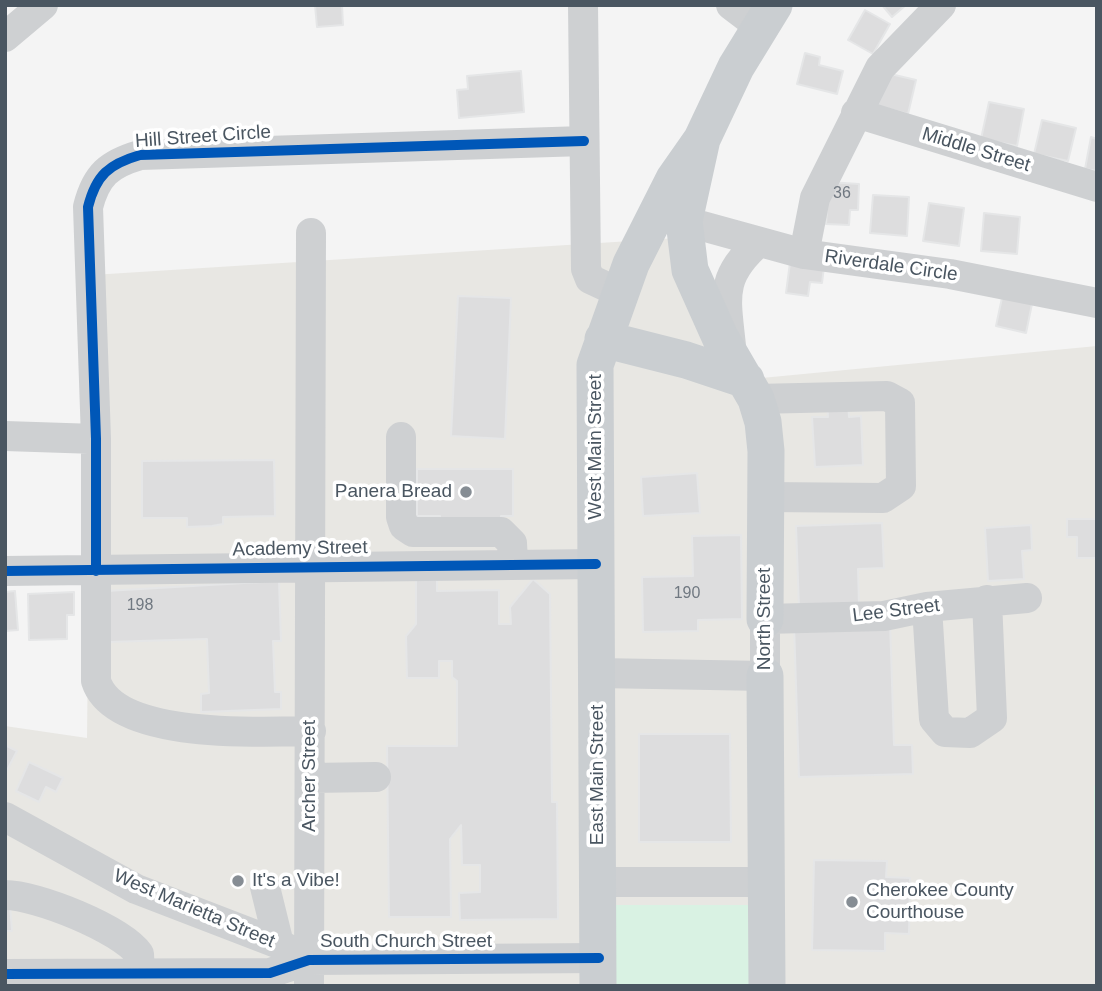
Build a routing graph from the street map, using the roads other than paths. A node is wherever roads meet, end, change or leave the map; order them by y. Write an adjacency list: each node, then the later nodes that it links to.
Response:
1 (43, 5): 6 (street)
2 (731, 5): 5 (street)
3 (942, 5): 7 (street, Riverdale Circle)
4 (588, 6): 9 (street)
5 (767, 16): 8 (main road)
6 (5, 37)
7 (856, 113): 10 (street, Middle Street); 14 (street, Riverdale Circle)
8 (702, 139): 11 (main road, North Street); 15 (main road, West Main Street)
9 (584, 141): 15 (street); 21 (street, Hill Street Circle)
10 (1097, 187)
11 (684, 221): 13 (street); 18 (main road, North Street)
12 (311, 233): 25 (street, Archer Street)
13 (759, 242): 14 (street); 18 (street)
14 (804, 254): 16 (street, Riverdale Circle)
15 (620, 293): 17 (main road, West Main Street)
16 (1097, 303)
17 (603, 339): 18 (main road); 24 (main road, West Main Street)
18 (745, 380): 22 (main road, North Street); 22 (street)
19 (5, 436): 21 (street)
20 (401, 437): 23 (street)
21 (96, 439): 26 (street, Hill Street Circle)
22 (767, 497): 31 (main road, North Street)
23 (513, 562): 24 (street, Academy Street); 25 (street, Academy Street)
24 (596, 564): 32 (main road, East Main Street)
25 (308, 567): 26 (street, Academy Street); 34 (street, Archer Street)
26 (96, 570): 27 (street, Academy Street); 34 (street, Hill Street Circle)
27 (5, 571)
28 (1027, 598): 29 (street, Lee Street)
29 (987, 600): 30 (street, Lee Street); 30 (street)
30 (927, 607): 31 (street, Lee Street)
31 (765, 619): 33 (street, North Street)
32 (598, 673): 33 (street); 38 (main road, East Main Street)
33 (765, 676): 39 (main road, North Street)
34 (311, 730): 36 (street, Archer Street)
35 (376, 777): 36 (street)
36 (310, 778): 44 (street, Archer Street)
37 (5, 817): 42 (street, West Marietta Street)
38 (597, 882): 39 (street); 43 (main road, East Main Street)
39 (768, 882): 47 (main road, North Street)
40 (265, 887): 42 (street)
41 (5, 895): 46 (street)
42 (279, 944): 44 (street, West Marietta Street)
43 (599, 972): 44 (street, South Church Street)
44 (309, 973): 46 (street, South Church Street)
45 (5, 974): 46 (street, South Church Street)
46 (140, 974)
47 (768, 986)

